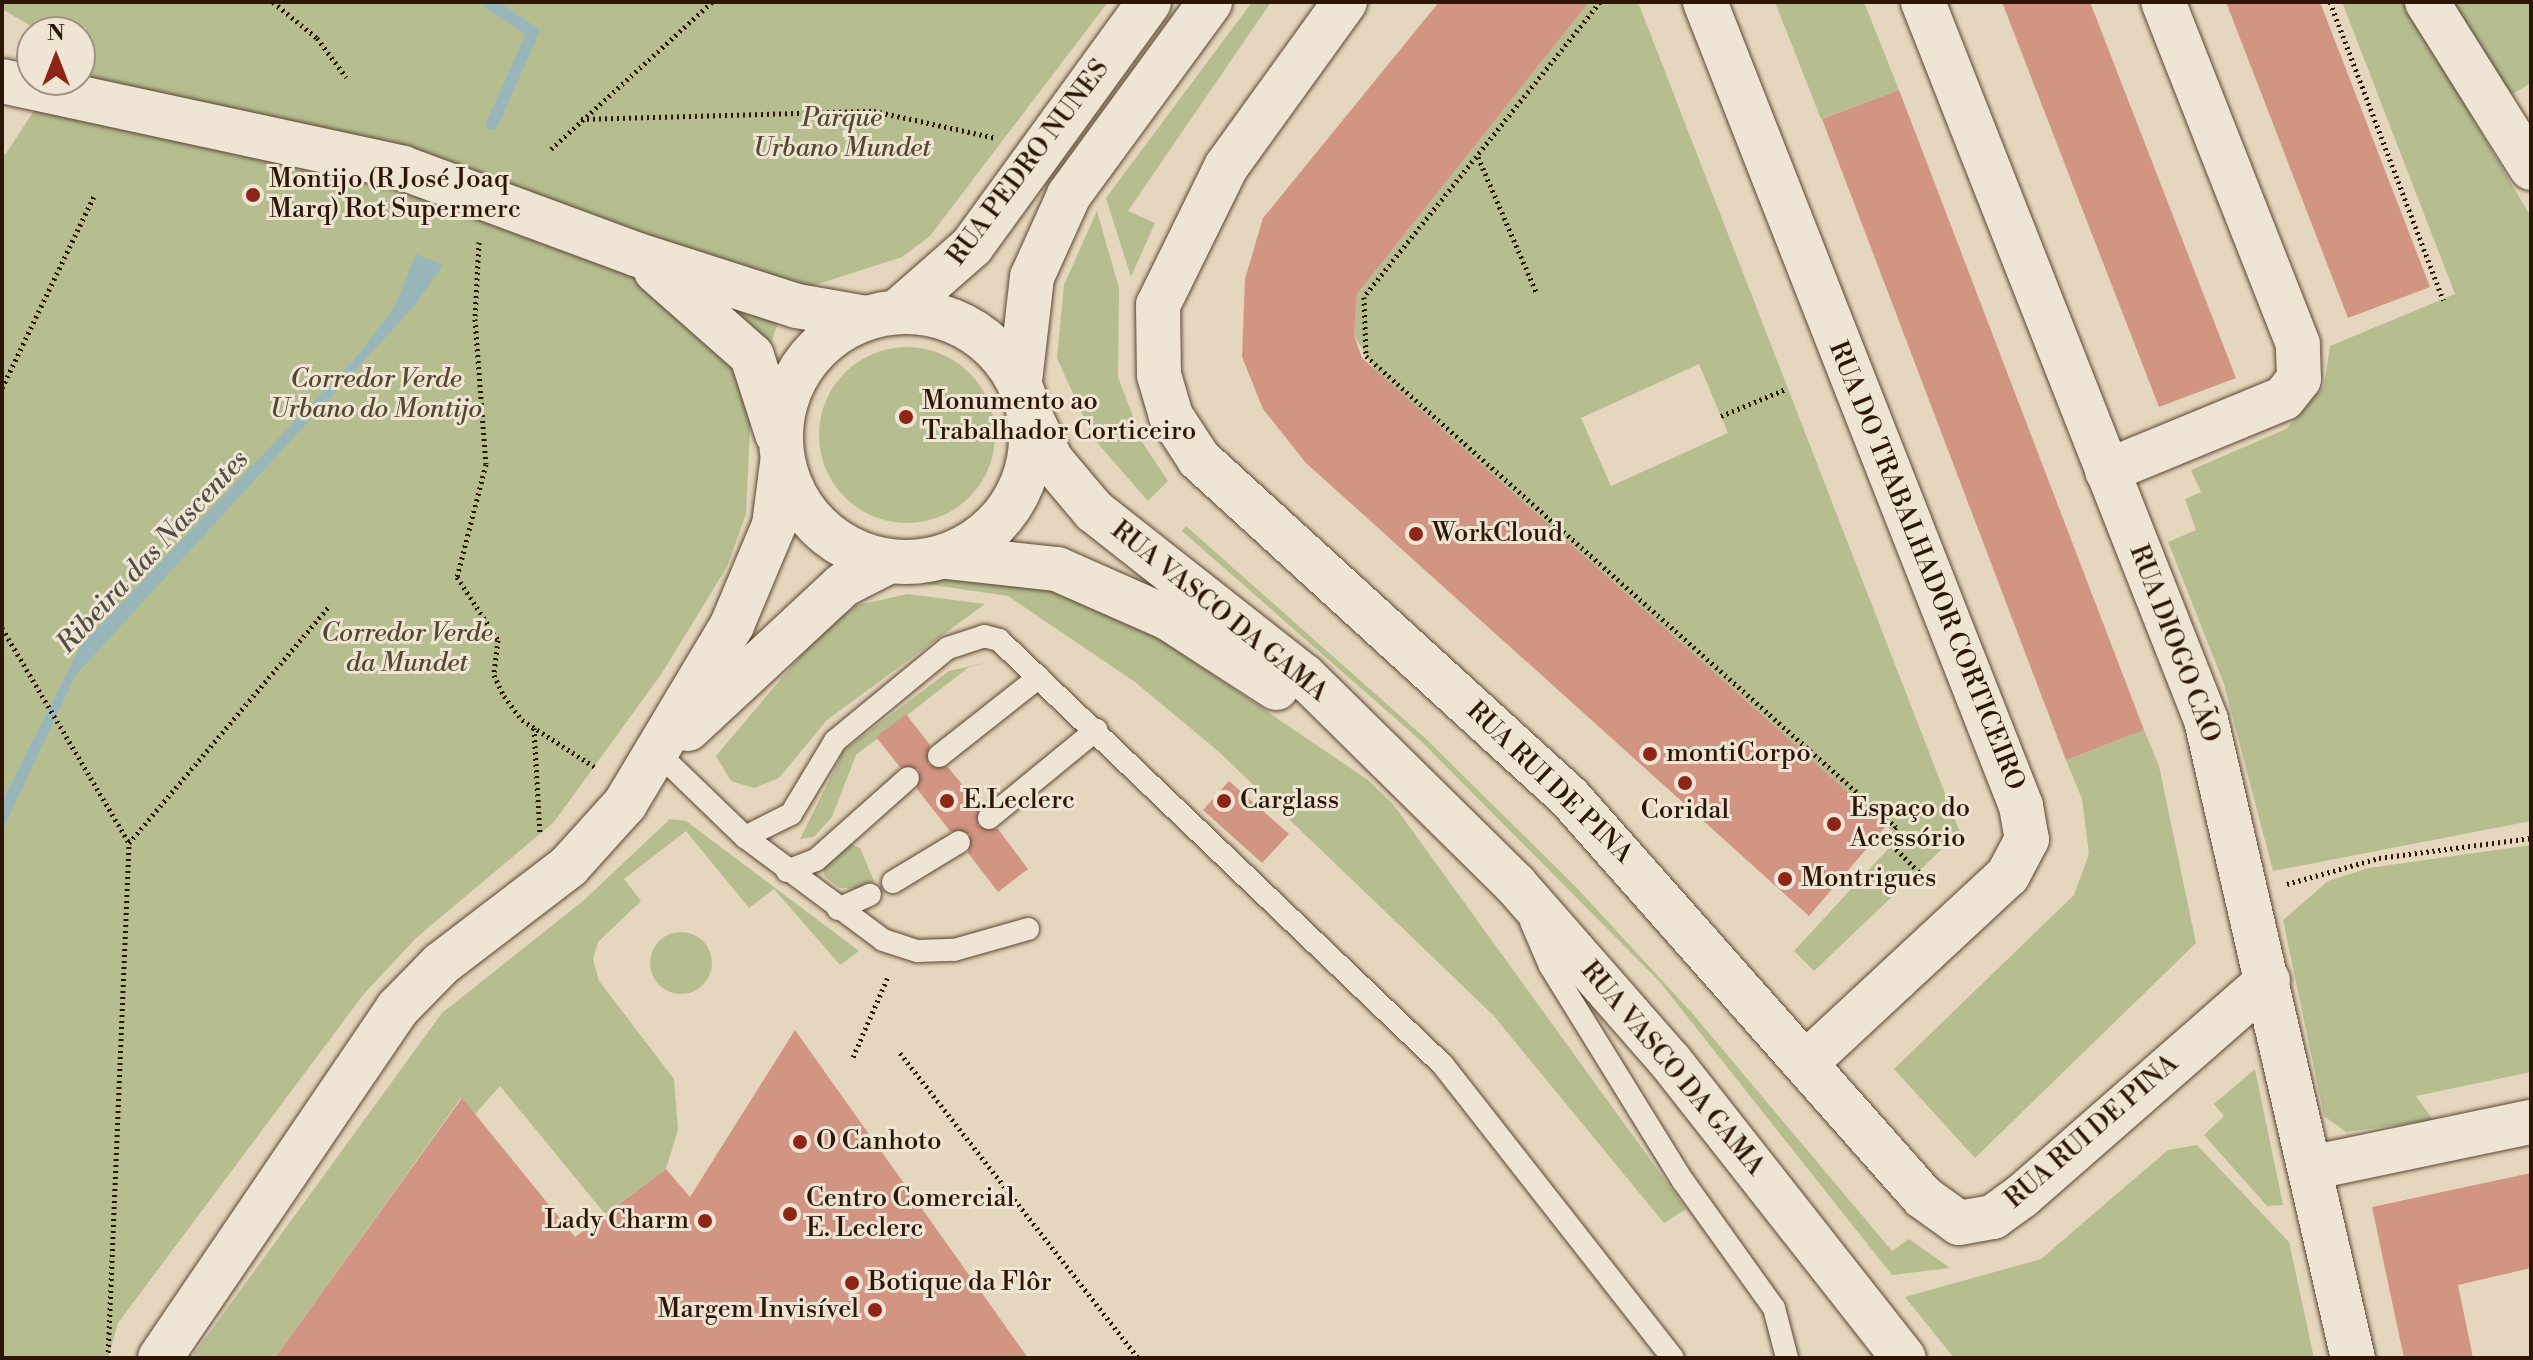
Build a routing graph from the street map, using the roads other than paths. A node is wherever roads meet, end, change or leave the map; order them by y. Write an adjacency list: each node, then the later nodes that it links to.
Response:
1 (1149, 2): 11 (street, RUA PEDRO NUNES)
2 (1210, 2): 12 (street, RUA PEDRO NUNES)
3 (1345, 2): 33 (street, RUA RUI DE PINA)
4 (1705, 2): 33 (street, RUA DO TRABALHADOR CORTICEIRO)
5 (1923, 2): 14 (street, RUA DIOGO CÃO)
6 (2163, 2): 14 (street)
7 (2427, 2): 9 (street)
8 (2, 81): 10 (street)
9 (2531, 168)
10 (635, 254): 11 (street); 13 (street)
11 (881, 315): 12 (street); 13 (street)
12 (1025, 399): 15 (street); 22 (street, RUA VASCO DA GAMA)
13 (782, 458): 16 (street); 19 (street)
14 (2107, 471): 32 (street, RUA DIOGO CÃO)
15 (946, 557): 16 (street); 22 (street, RUA VASCO DA GAMA)
16 (888, 562): 19 (street)
17 (1039, 677): 18 (lane); 20 (lane); 24 (lane)
18 (1096, 730): 23 (lane); 37 (lane)
19 (659, 754): 24 (lane); 36 (street)
20 (939, 756)
21 (908, 778): 26 (lane)
22 (1424, 795): 28 (street, RUA VASCO DA GAMA)
23 (989, 818)
24 (745, 837): 26 (lane)
25 (959, 842): 27 (lane)
26 (787, 871): 30 (lane)
27 (893, 882)
28 (1515, 884): 38 (lane); 39 (street, RUA VASCO DA GAMA)
29 (870, 895): 30 (lane)
30 (838, 909): 31 (lane)
31 (1028, 929)
32 (2268, 981): 33 (street, RUA RUI DE PINA); 35 (street, RUA DIOGO CÃO)
33 (1808, 1061)
34 (2531, 1122): 35 (street)
35 (2310, 1168): 40 (street, RUA DIOGO CÃO)
36 (160, 1358)
37 (1673, 1358)
38 (1787, 1358)
39 (1904, 1358)
40 (2353, 1358)

